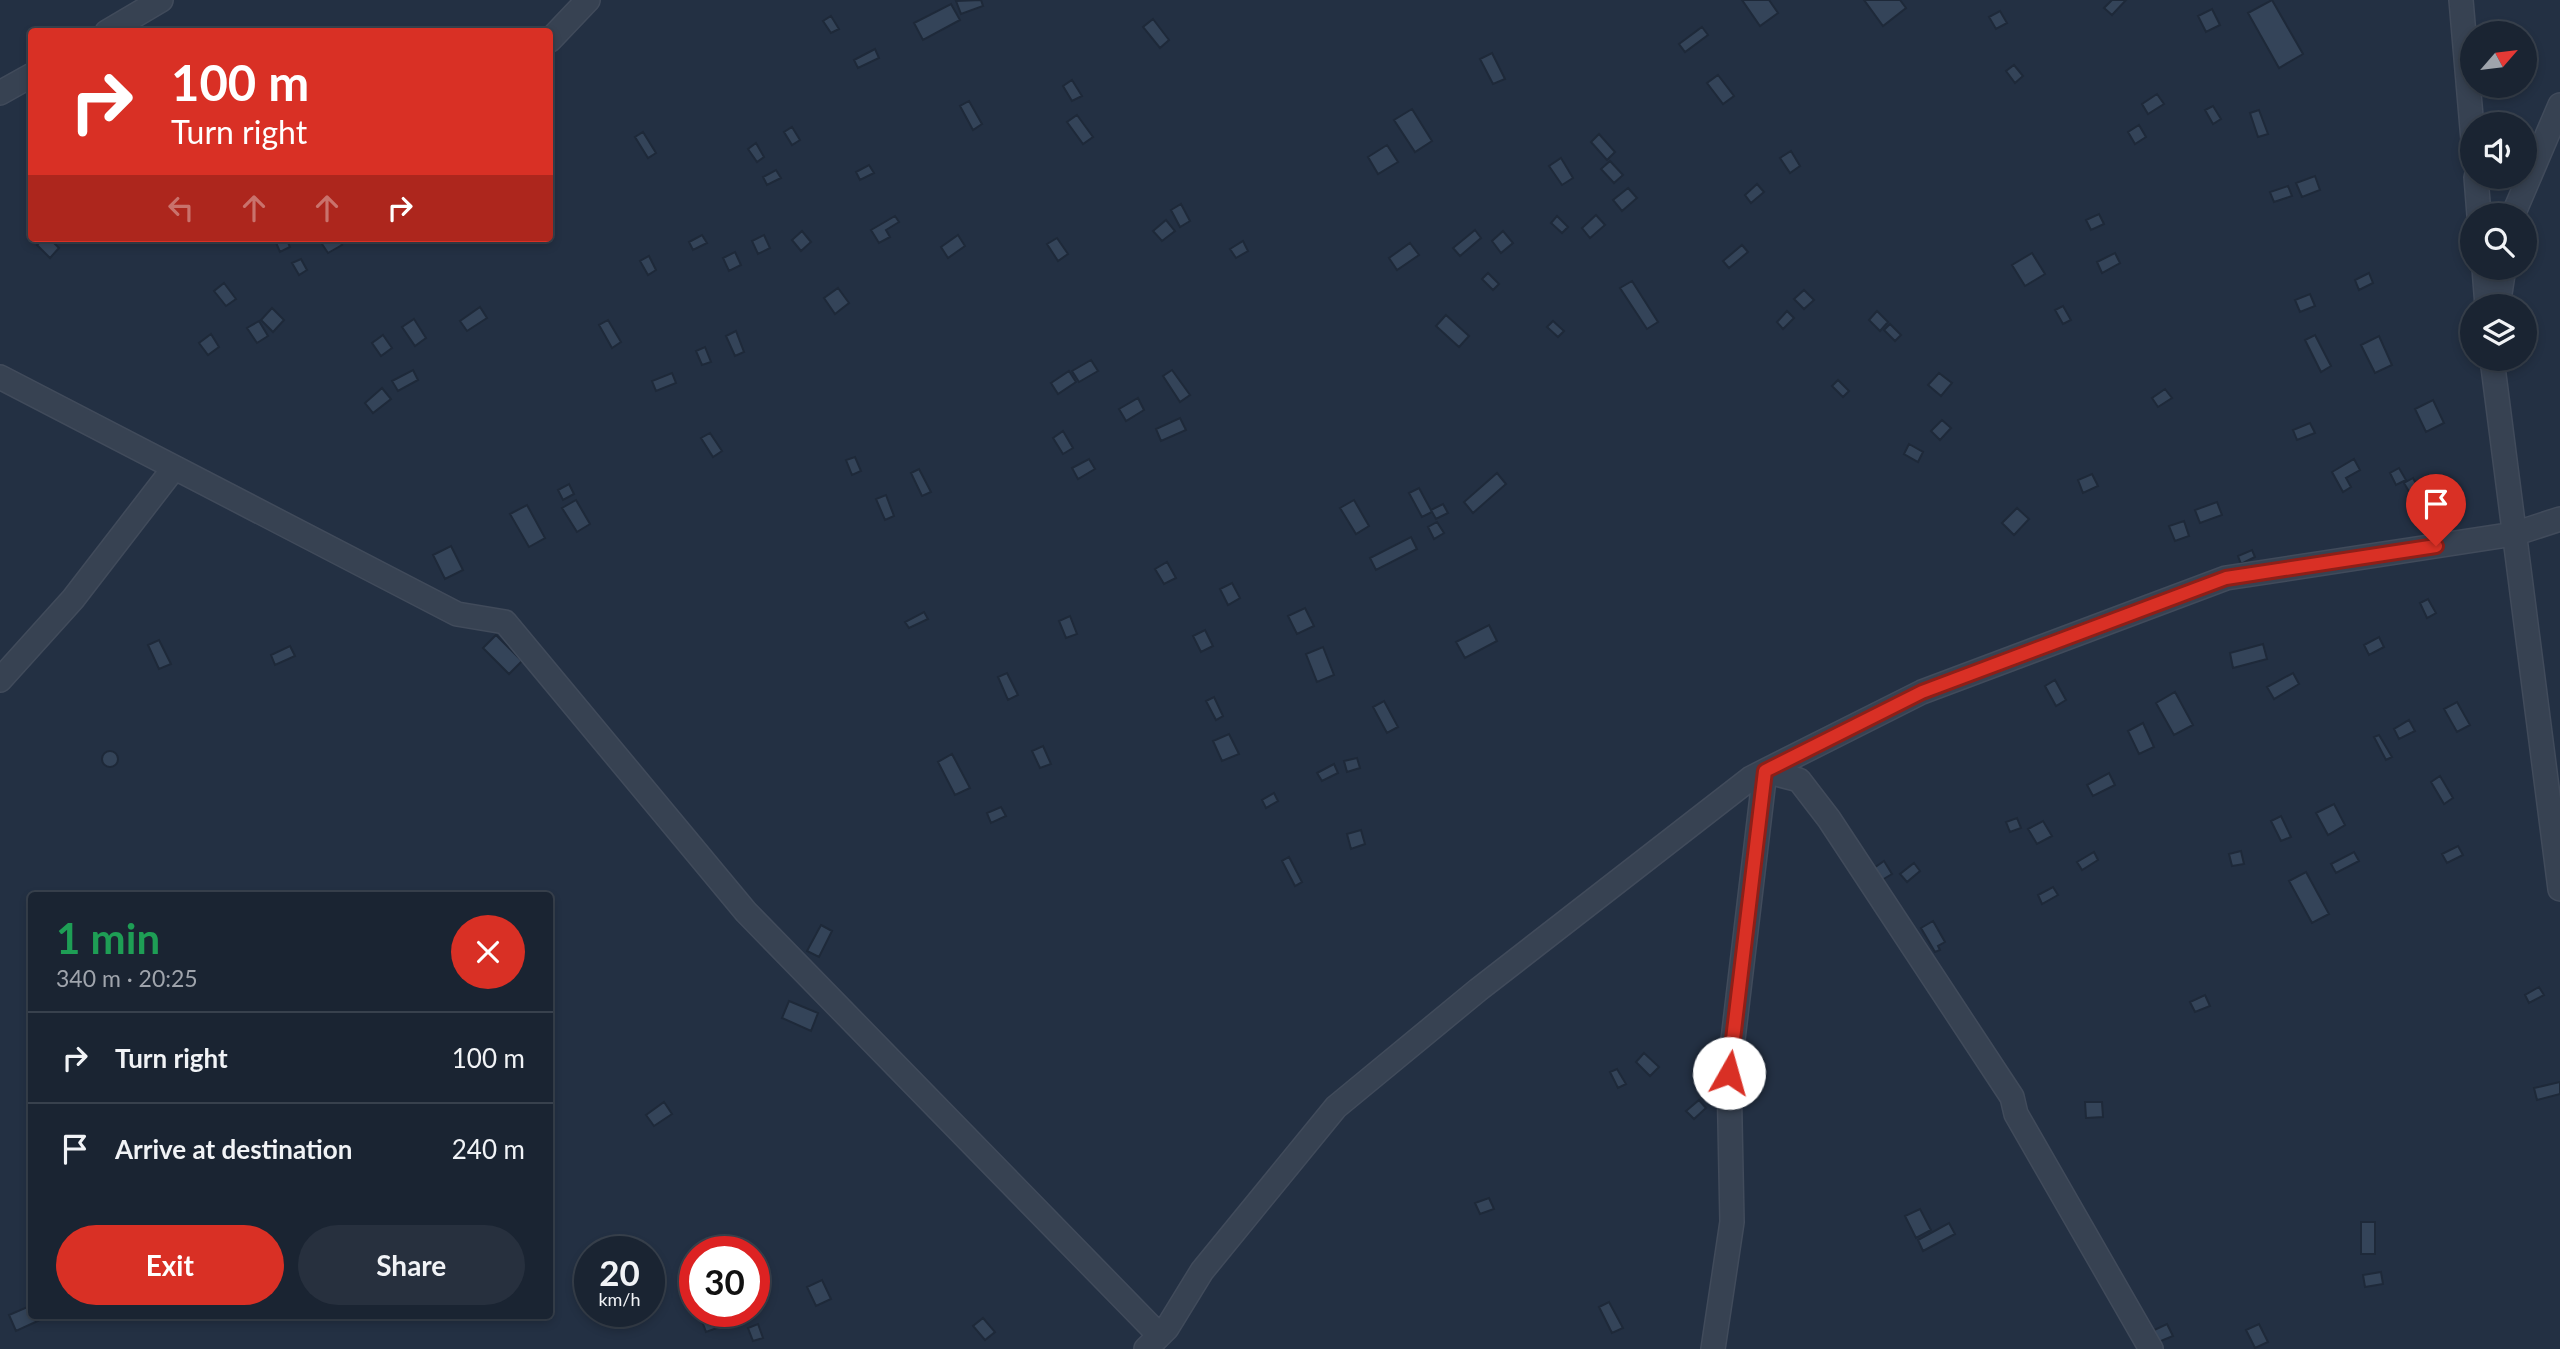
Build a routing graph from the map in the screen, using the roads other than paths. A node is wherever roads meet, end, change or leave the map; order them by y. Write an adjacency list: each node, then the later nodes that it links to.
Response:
1 (161, 0): 4 (street)
2 (588, 0): 5 (street)
3 (2461, 0): 9 (street)
4 (114, 28)
5 (553, 37)
6 (28, 77): 7 (street)
7 (0, 93)
8 (2560, 105): 10 (street)
9 (2471, 112)
10 (2518, 203)
11 (2494, 371): 15 (street)
12 (0, 377): 13 (street)
13 (174, 468): 16 (street); 19 (street)
14 (2560, 519): 15 (street)
15 (2514, 534): 17 (street); 18 (street)
16 (0, 680)
17 (1765, 771): 19 (street); 20 (street); 21 (street)
18 (2560, 889)
19 (1153, 1342)
20 (1713, 1349)
21 (2151, 1349)

